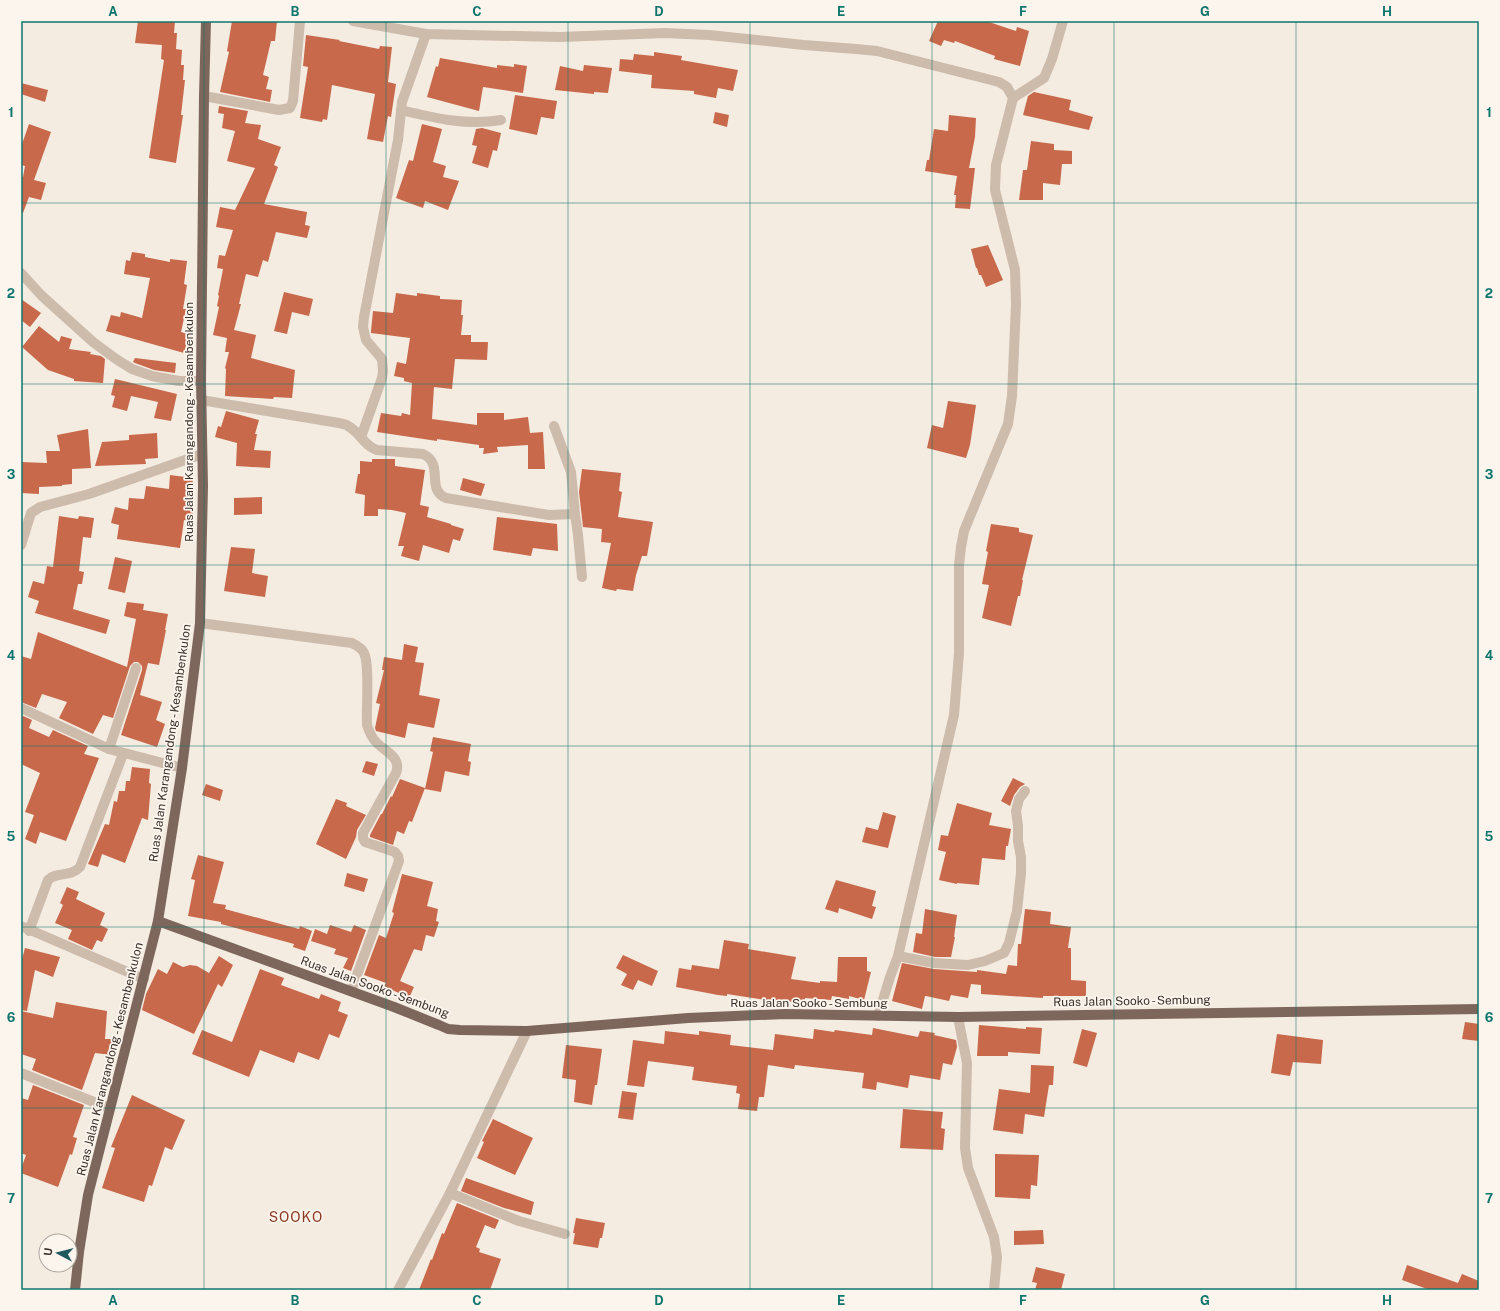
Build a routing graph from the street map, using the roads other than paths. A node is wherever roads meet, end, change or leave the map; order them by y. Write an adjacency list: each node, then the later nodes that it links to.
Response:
1 (206, 21): 6 (main road, Ruas Jalan Karangandong - Kesambenkulon)
2 (300, 21): 6 (street)
3 (353, 21): 5 (street)
4 (1063, 21): 7 (street)
5 (426, 34): 7 (street); 8 (street)
6 (204, 96): 11 (main road, Ruas Jalan Karangandong - Kesambenkulon)
7 (1013, 98): 28 (street)
8 (401, 110): 9 (street); 14 (street)
9 (501, 120)
10 (21, 273): 11 (street)
11 (201, 381): 12 (main road, Ruas Jalan Karangandong - Kesambenkulon)
12 (201, 400): 14 (street); 15 (main road, Ruas Jalan Karangandong - Kesambenkulon)
13 (554, 426): 16 (street)
14 (361, 438): 16 (street)
15 (202, 454): 17 (street); 19 (main road, Ruas Jalan Karangandong - Kesambenkulon)
16 (575, 514): 18 (street)
17 (21, 545)
18 (582, 577)
19 (200, 623): 24 (main road, Ruas Jalan Karangandong - Kesambenkulon); 30 (street)
20 (136, 668): 22 (street)
21 (21, 708): 22 (street)
22 (109, 749): 23 (street)
23 (123, 754): 24 (street); 27 (street)
24 (182, 768): 26 (main road, Ruas Jalan Karangandong - Kesambenkulon)
25 (1025, 791): 28 (street)
26 (158, 921): 29 (main road, Ruas Jalan Karangandong - Kesambenkulon); 30 (main road, Ruas Jalan Sooko - Sembung)
27 (25, 929): 29 (street)
28 (898, 956): 32 (street)
29 (144, 979): 36 (main road, Ruas Jalan Karangandong - Kesambenkulon)
30 (351, 991): 34 (main road, Ruas Jalan Sooko - Sembung)
31 (1479, 1008): 33 (main road, Ruas Jalan Sooko - Sembung)
32 (878, 1016): 33 (main road, Ruas Jalan Sooko - Sembung); 34 (main road, Ruas Jalan Sooko - Sembung)
33 (958, 1017): 41 (street)
34 (527, 1031): 37 (street)
35 (21, 1073): 36 (street)
36 (110, 1108): 39 (main road, Ruas Jalan Karangandong - Kesambenkulon)
37 (450, 1193): 38 (street); 40 (street)
38 (565, 1234)
39 (75, 1290)
40 (398, 1290)
41 (994, 1290)

